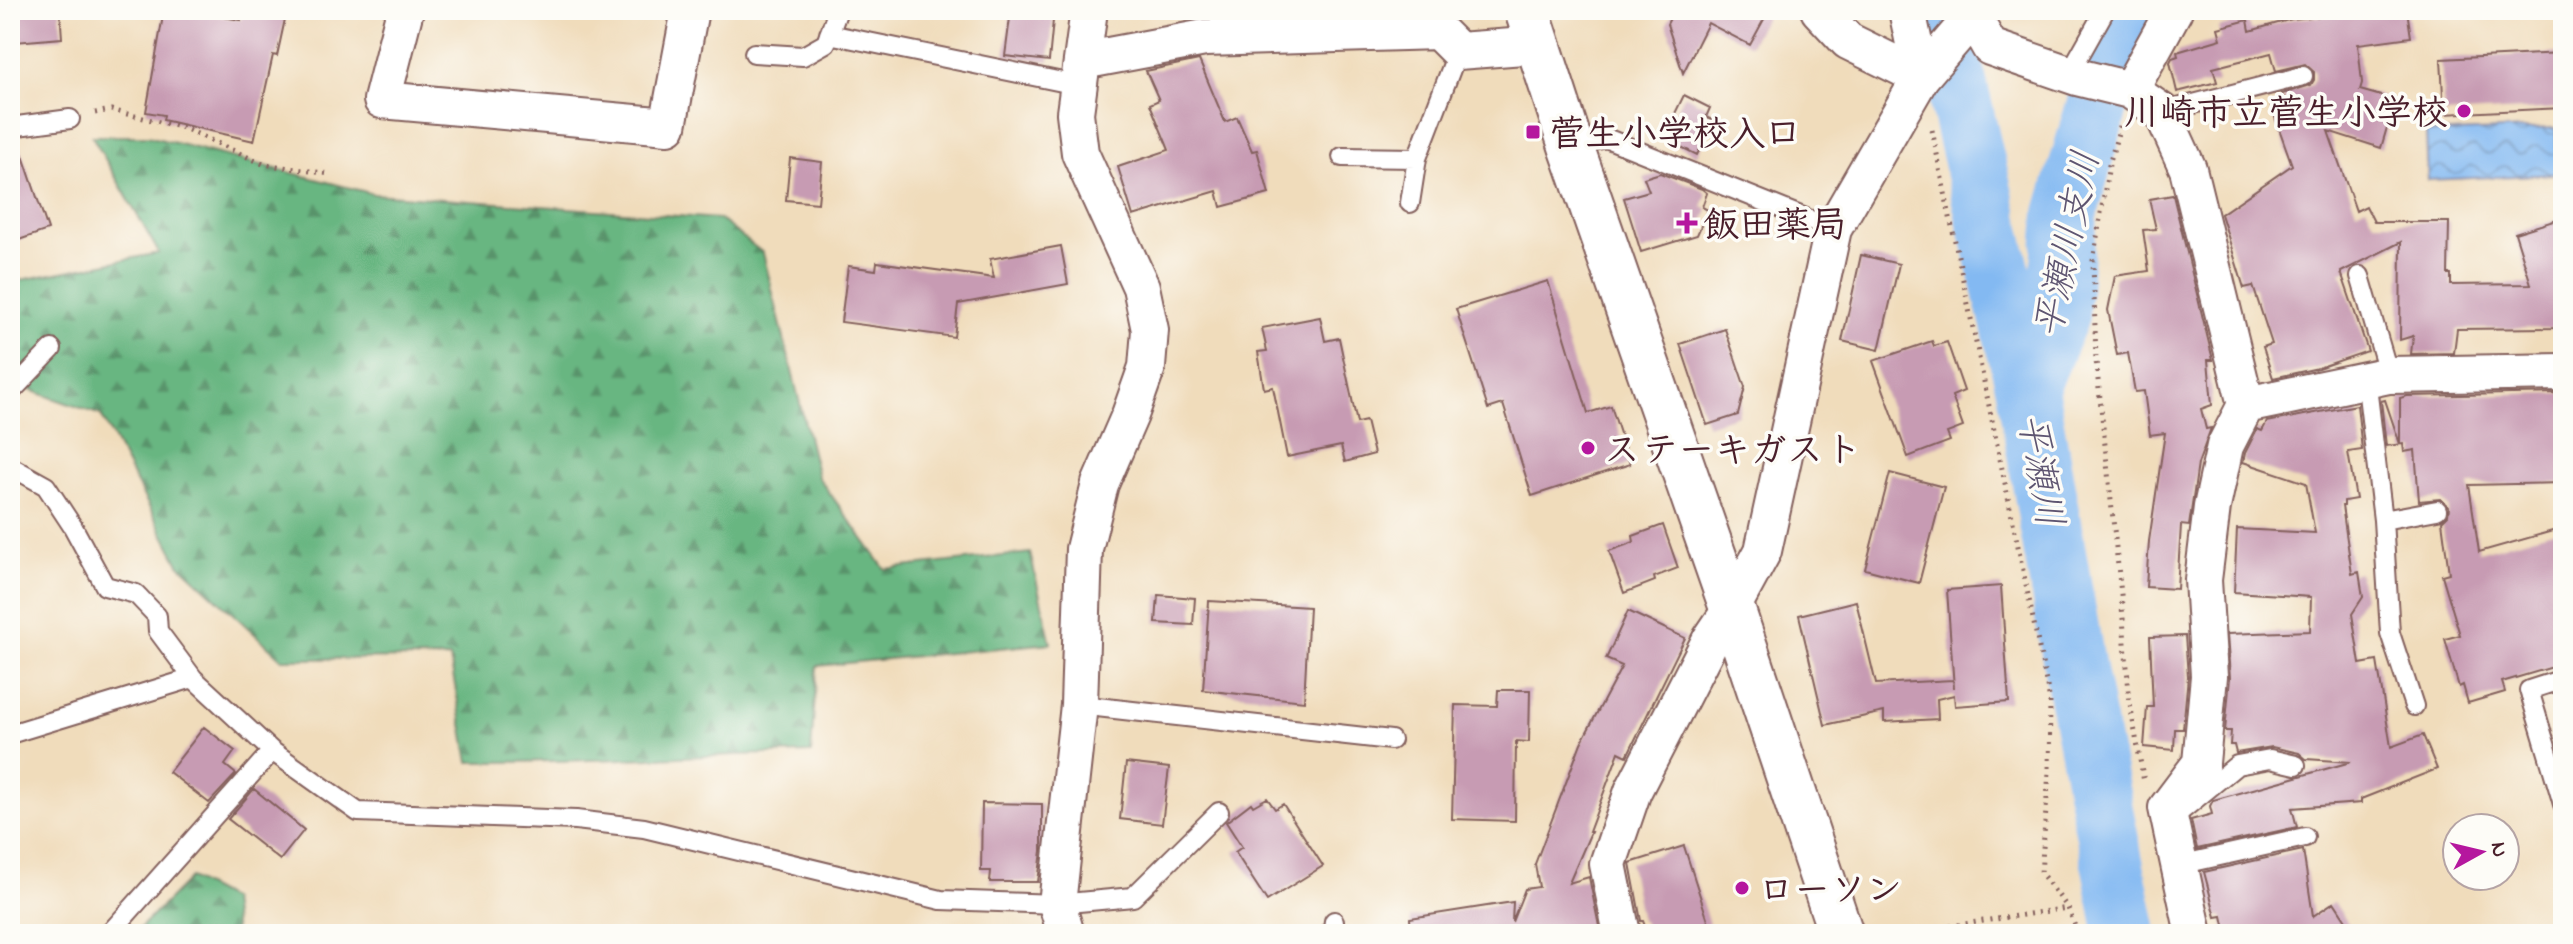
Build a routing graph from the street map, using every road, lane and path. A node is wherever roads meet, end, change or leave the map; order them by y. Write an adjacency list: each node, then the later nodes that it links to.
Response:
1 (405, 10): 2 (street)
2 (690, 10)
3 (838, 10): 11 (lane)
4 (1089, 10): 14 (street)
5 (1819, 10): 15 (street)
6 (1907, 10): 15 (street)
7 (2105, 10): 16 (lane)
8 (2174, 10): 18 (street)
9 (1968, 16): 15 (street); 16 (street)
10 (1533, 27): 12 (street); 22 (street)
11 (829, 34): 13 (lane); 14 (lane)
12 (1458, 51): 14 (street); 24 (lane)
13 (754, 53)
14 (1080, 73): 40 (street)
15 (1925, 74): 27 (street); 52 (path)
16 (2073, 76): 18 (street)
17 (2303, 76): 19 (lane)
18 (2130, 90): 19 (street); 46 (path)
19 (2162, 112): 33 (street)
20 (70, 119): 21 (lane); 25 (path)
21 (10, 127)
22 (1571, 146): 27 (lane); 37 (street)
23 (1342, 157): 24 (lane)
24 (1417, 158): 26 (lane)
25 (330, 174)
26 (1410, 203)
27 (1833, 229): 37 (street)
28 (2360, 276): 31 (lane)
29 (52, 349): 32 (lane)
30 (2563, 372): 31 (street)
31 (2378, 377): 33 (street); 36 (lane)
32 (10, 393)
33 (2246, 405): 49 (street)
34 (10, 466): 38 (lane)
35 (2437, 510): 36 (lane)
36 (2383, 520): 41 (lane)
37 (1732, 608): 55 (street); 56 (street)
38 (193, 678): 42 (lane); 44 (lane)
39 (2563, 679): 47 (lane)
40 (1079, 705): 43 (lane); 53 (street)
41 (2414, 706)
42 (10, 734)
43 (1391, 740)
44 (272, 751): 53 (lane); 54 (lane)
45 (2296, 765): 49 (lane)
46 (2144, 782)
47 (2563, 804)
48 (1219, 812): 53 (lane)
49 (2169, 821): 51 (street)
50 (2305, 837): 51 (lane)
51 (2179, 865): 59 (street)
52 (2068, 908): 57 (path); 58 (path)
53 (1062, 919)
54 (109, 934)
55 (1622, 934)
56 (1841, 934)
57 (1919, 934)
58 (2078, 934)
59 (2194, 934)

